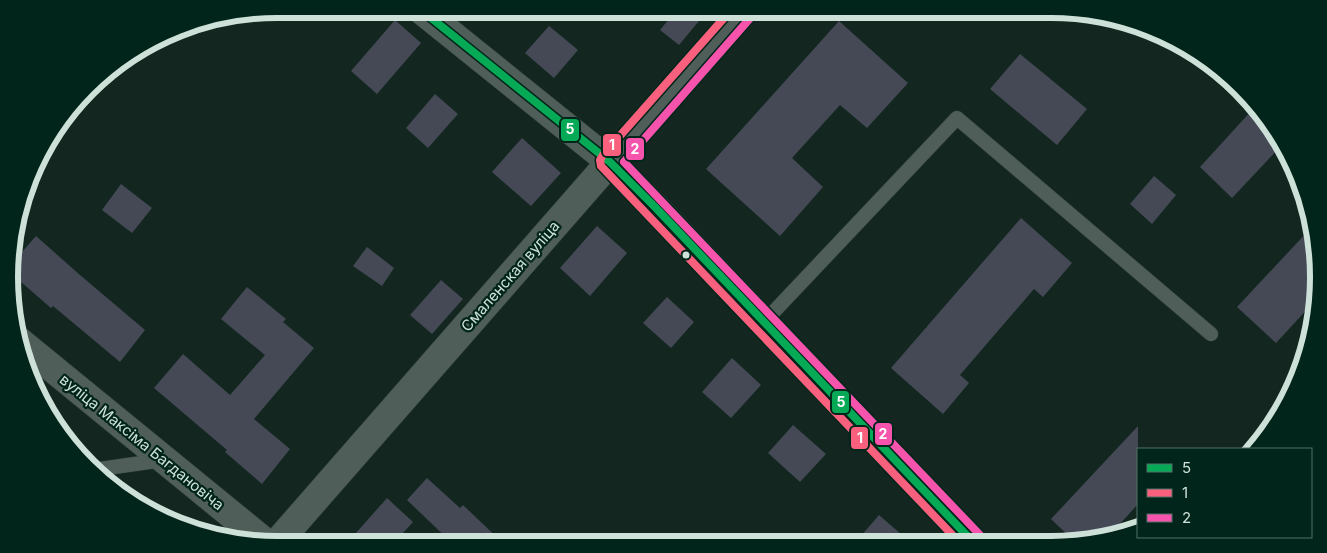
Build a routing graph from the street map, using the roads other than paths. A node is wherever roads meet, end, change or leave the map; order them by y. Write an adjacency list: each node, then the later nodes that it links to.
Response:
1 (431, 18): 3 (street)
2 (737, 18): 3 (street, Смаленская вуліца)
3 (610, 162): 4 (street); 10 (street, Смаленская вуліца)
4 (764, 322): 5 (lane); 11 (street)
5 (1211, 334)
6 (27, 348): 7 (street, вуліца Максіма Багдановіча)
7 (163, 460): 8 (lane); 9 (street, вуліца Максіма Багдановіча)
8 (103, 469)
9 (256, 534)
10 (283, 536)
11 (967, 536)

